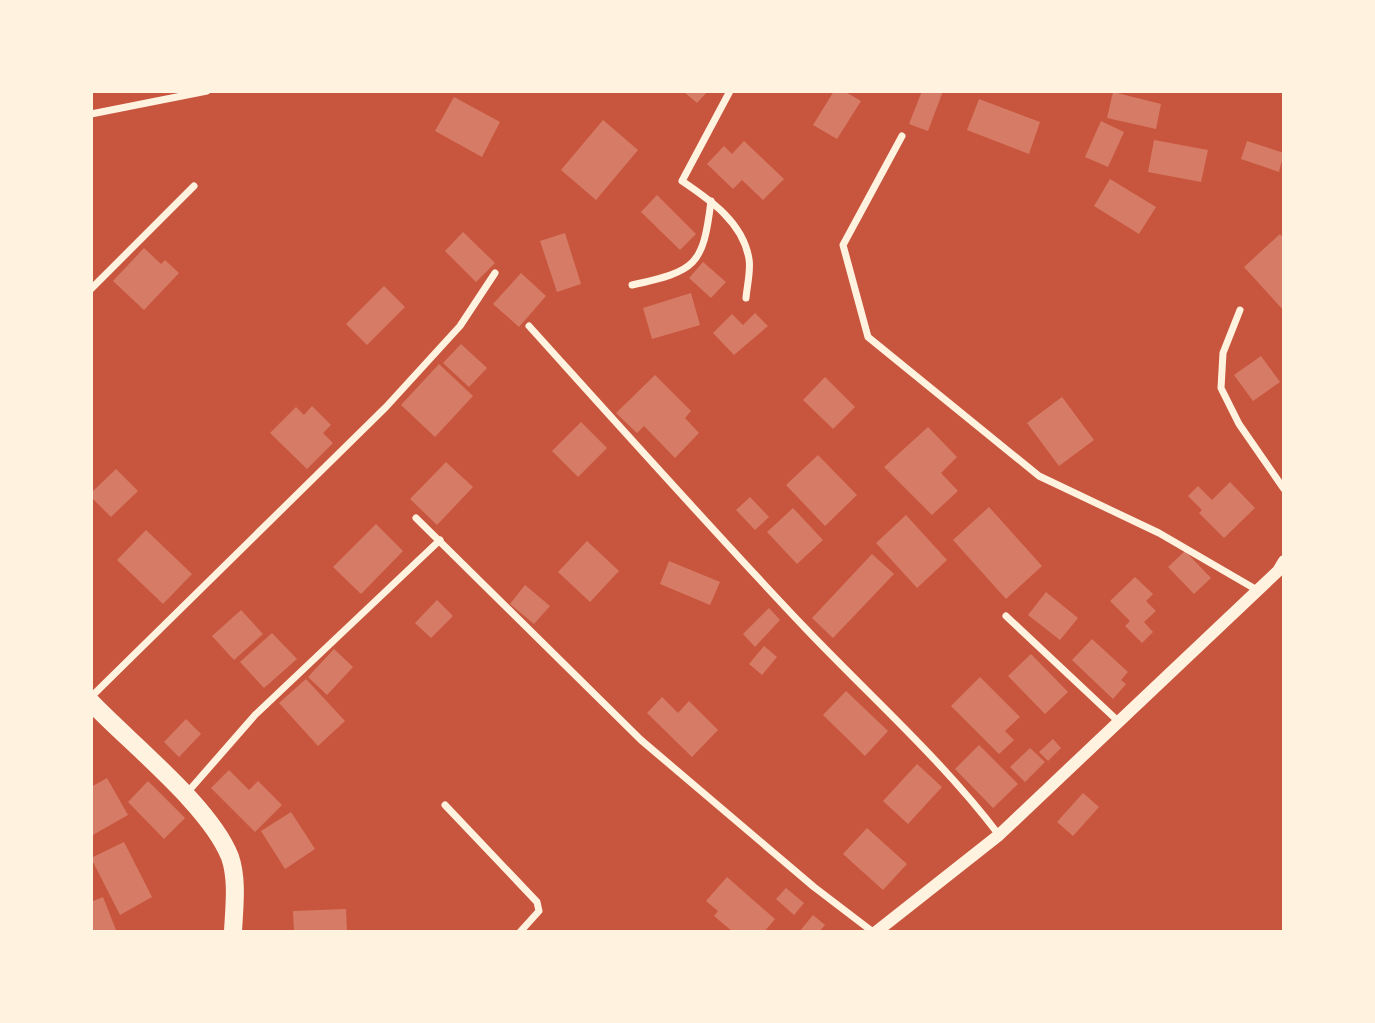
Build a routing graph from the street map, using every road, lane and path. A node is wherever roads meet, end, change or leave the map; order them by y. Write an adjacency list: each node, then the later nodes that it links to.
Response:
1 (207, 91): 3 (street)
2 (730, 91): 6 (street)
3 (91, 114)
4 (902, 136): 17 (street)
5 (194, 186): 9 (street)
6 (711, 201): 8 (street); 10 (street)
7 (495, 273): 19 (street)
8 (632, 285)
9 (91, 289)
10 (746, 298)
11 (1240, 310): 13 (street)
12 (529, 326): 24 (street)
13 (1284, 489)
14 (416, 518): 15 (street)
15 (440, 540): 22 (street); 27 (street)
16 (1284, 561): 17 (street)
17 (1257, 590): 21 (street)
18 (1006, 616): 21 (street)
19 (91, 696)
20 (91, 702): 22 (main road)
21 (1119, 722): 24 (street)
22 (186, 794): 25 (main road)
23 (445, 805): 26 (street)
24 (999, 835): 27 (street)
25 (233, 932)
26 (520, 932)
27 (875, 932)

